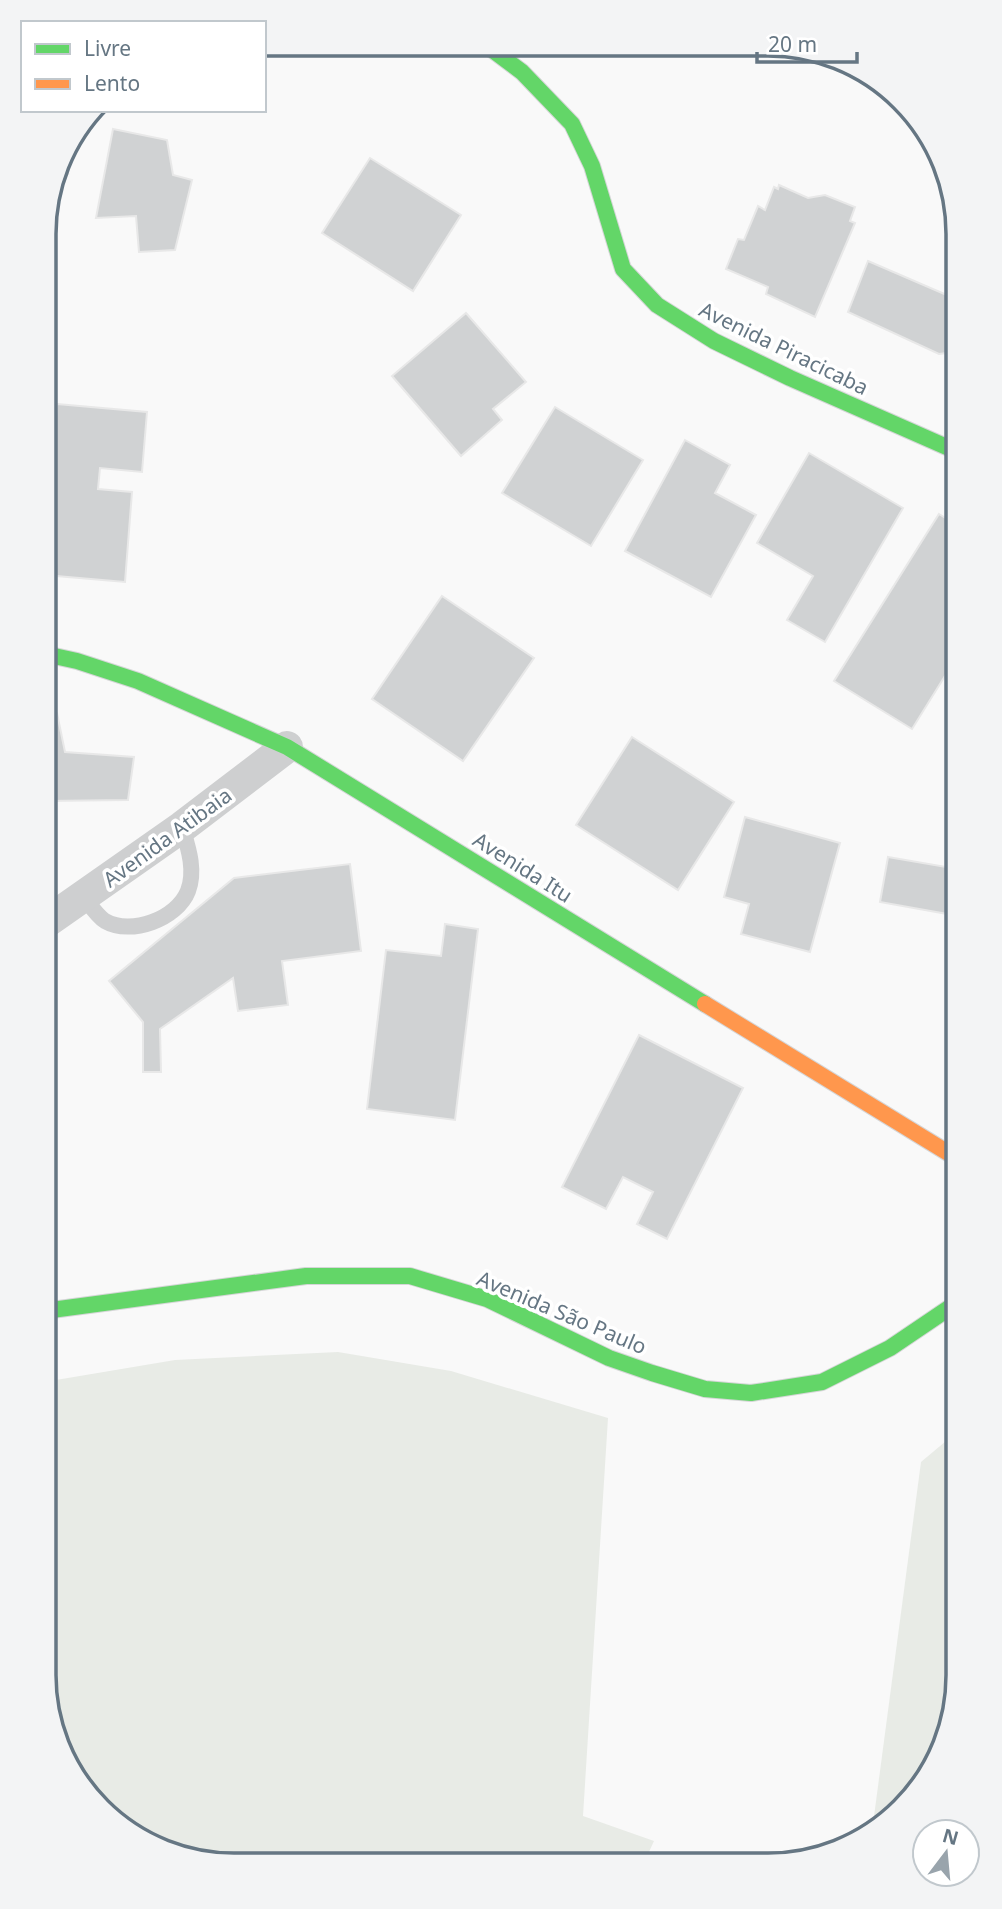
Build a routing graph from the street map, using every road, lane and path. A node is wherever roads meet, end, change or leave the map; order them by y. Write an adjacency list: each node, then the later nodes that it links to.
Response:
1 (500, 56): 2 (street, Avenida Piracicaba)
2 (946, 447)
3 (56, 656): 4 (street, Avenida Itu)
4 (287, 747): 5 (street, Avenida Atibaia); 8 (street, Avenida Itu)
5 (182, 827): 6 (street, Avenida Atibaia); 6 (lane)
6 (83, 897): 7 (street, Avenida Atibaia)
7 (56, 915)
8 (946, 1152)
9 (56, 1309): 10 (street, Avenida São Paulo)
10 (946, 1310)

